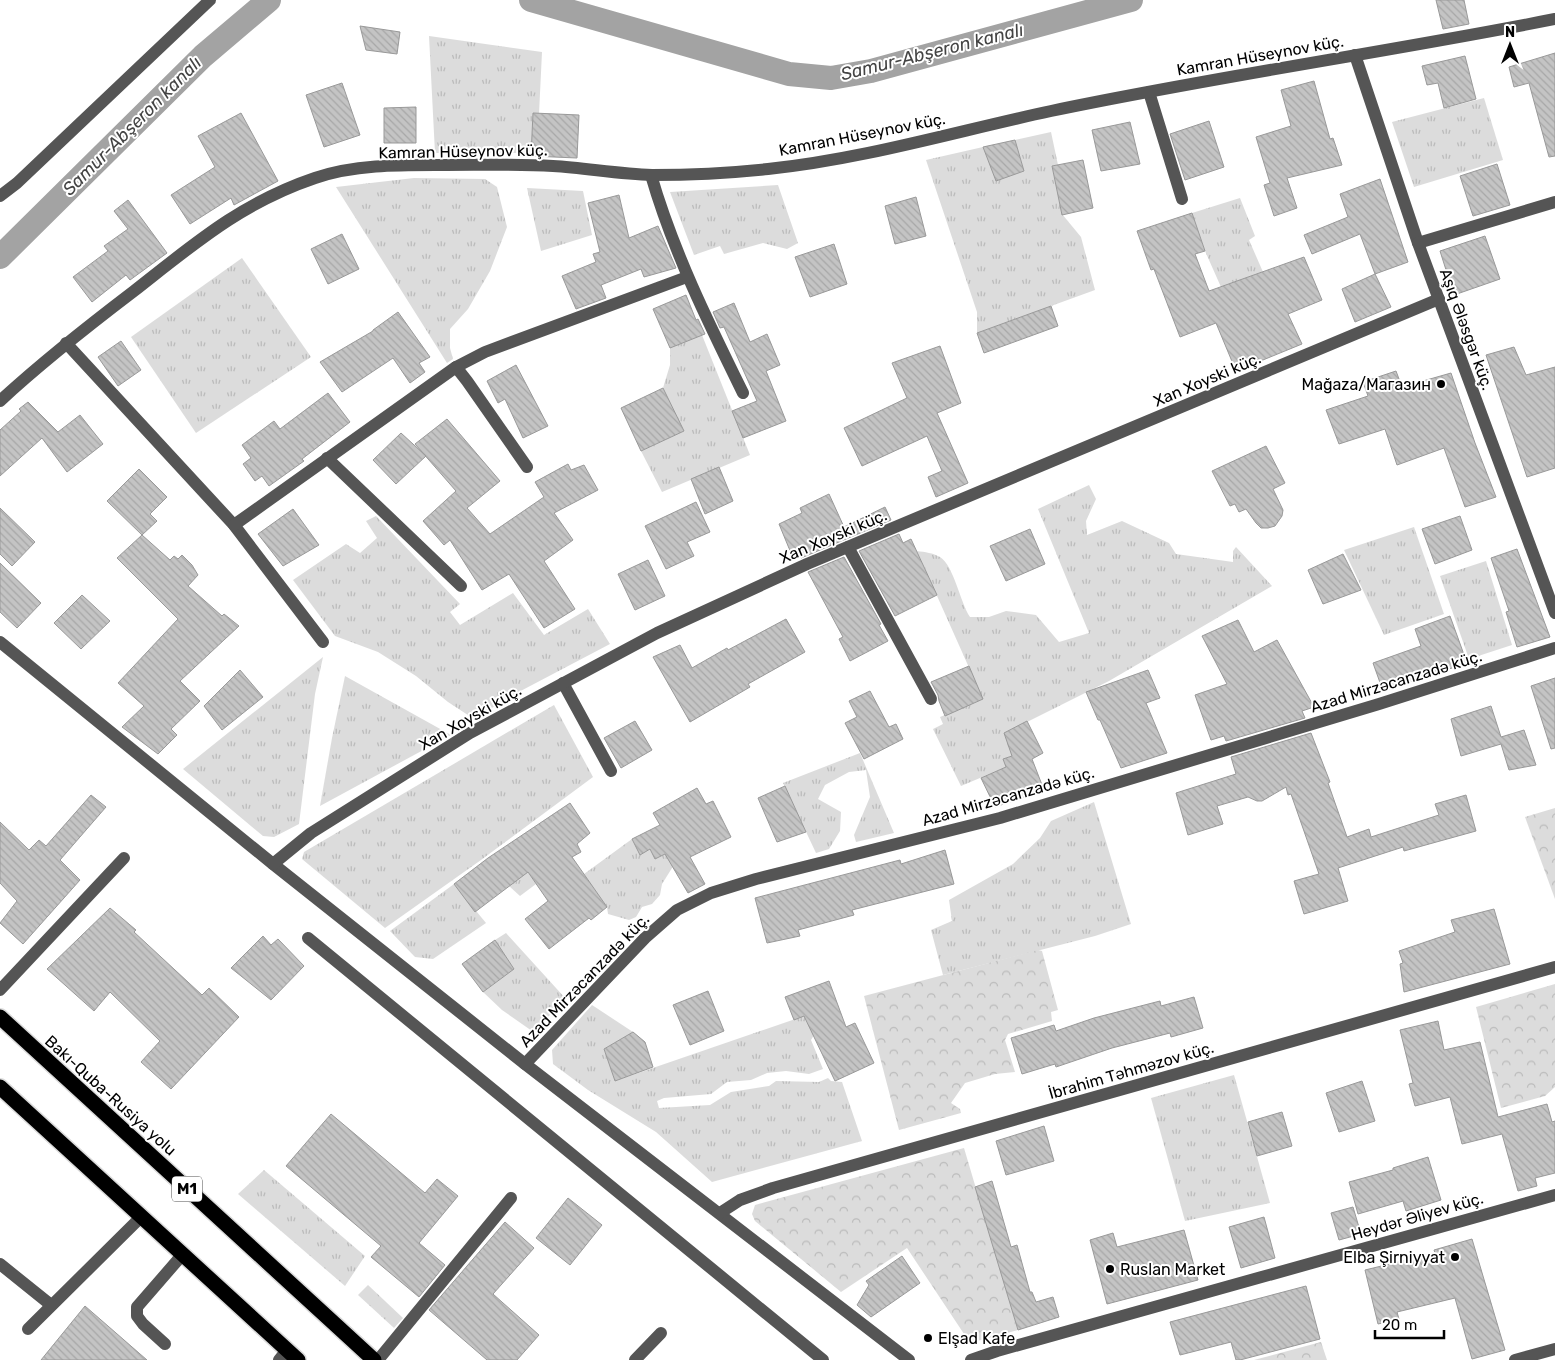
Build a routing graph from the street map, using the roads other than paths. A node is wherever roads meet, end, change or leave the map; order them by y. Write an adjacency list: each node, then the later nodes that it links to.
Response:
1 (210, 0): 6 (street)
2 (1555, 18): 3 (street, Kamran Hüseynov küç.)
3 (1355, 55): 4 (street, Kamran Hüseynov küç.); 9 (street, Aşıq Ələsgər küç.)
4 (1149, 92): 5 (street, Kamran Hüseynov küç.); 7 (street)
5 (652, 174): 10 (street); 12 (street, Kamran Hüseynov küç.)
6 (0, 196)
7 (1182, 199)
8 (1555, 202): 9 (street)
9 (1418, 244): 11 (street, Aşıq Ələsgər küç.)
10 (687, 277): 13 (street); 14 (street)
11 (1439, 299): 19 (street, Xan Xoyski küç.); 21 (street, Aşıq Ələsgər küç.)
12 (66, 343): 15 (street, Kamran Hüseynov küç.); 18 (street)
13 (456, 367): 16 (street); 17 (street)
14 (743, 393)
15 (0, 401)
16 (327, 458): 18 (street); 20 (street)
17 (527, 467)
18 (234, 525): 23 (street)
19 (848, 546): 25 (street, Xan Xoyski küç.); 26 (street)
20 (461, 586)
21 (1555, 613)
22 (0, 642): 29 (street)
23 (323, 642)
24 (1555, 648): 34 (street, Azad Mirzəcanzadə küç.)
25 (563, 683): 27 (street); 29 (street, Xan Xoyski küç.)
26 (931, 699)
27 (611, 771)
28 (124, 858): 32 (street)
29 (273, 864): 34 (street)
30 (308, 938): 51 (street)
31 (1555, 967): 38 (street, İbrahim Təhməzov küç.)
32 (0, 990)
33 (0, 1017): 48 (highway, Bakı-Quba-Rusiya yolu / M1)
34 (525, 1064): 38 (street)
35 (0, 1087): 39 (highway)
36 (1555, 1195): 53 (street, Heydər Əliyev küç.)
37 (512, 1198): 49 (street)
38 (720, 1213): 52 (street)
39 (141, 1217): 40 (highway); 42 (street)
40 (183, 1254): 45 (street); 47 (highway)
41 (0, 1264): 42 (street)
42 (51, 1305): 43 (street)
43 (28, 1329)
44 (660, 1333): 50 (street)
45 (165, 1344)
46 (1555, 1349): 54 (street)
47 (288, 1357)
48 (374, 1360)
49 (378, 1360)
50 (636, 1360)
51 (823, 1360)
52 (909, 1360)
53 (971, 1360)
54 (1515, 1360)

